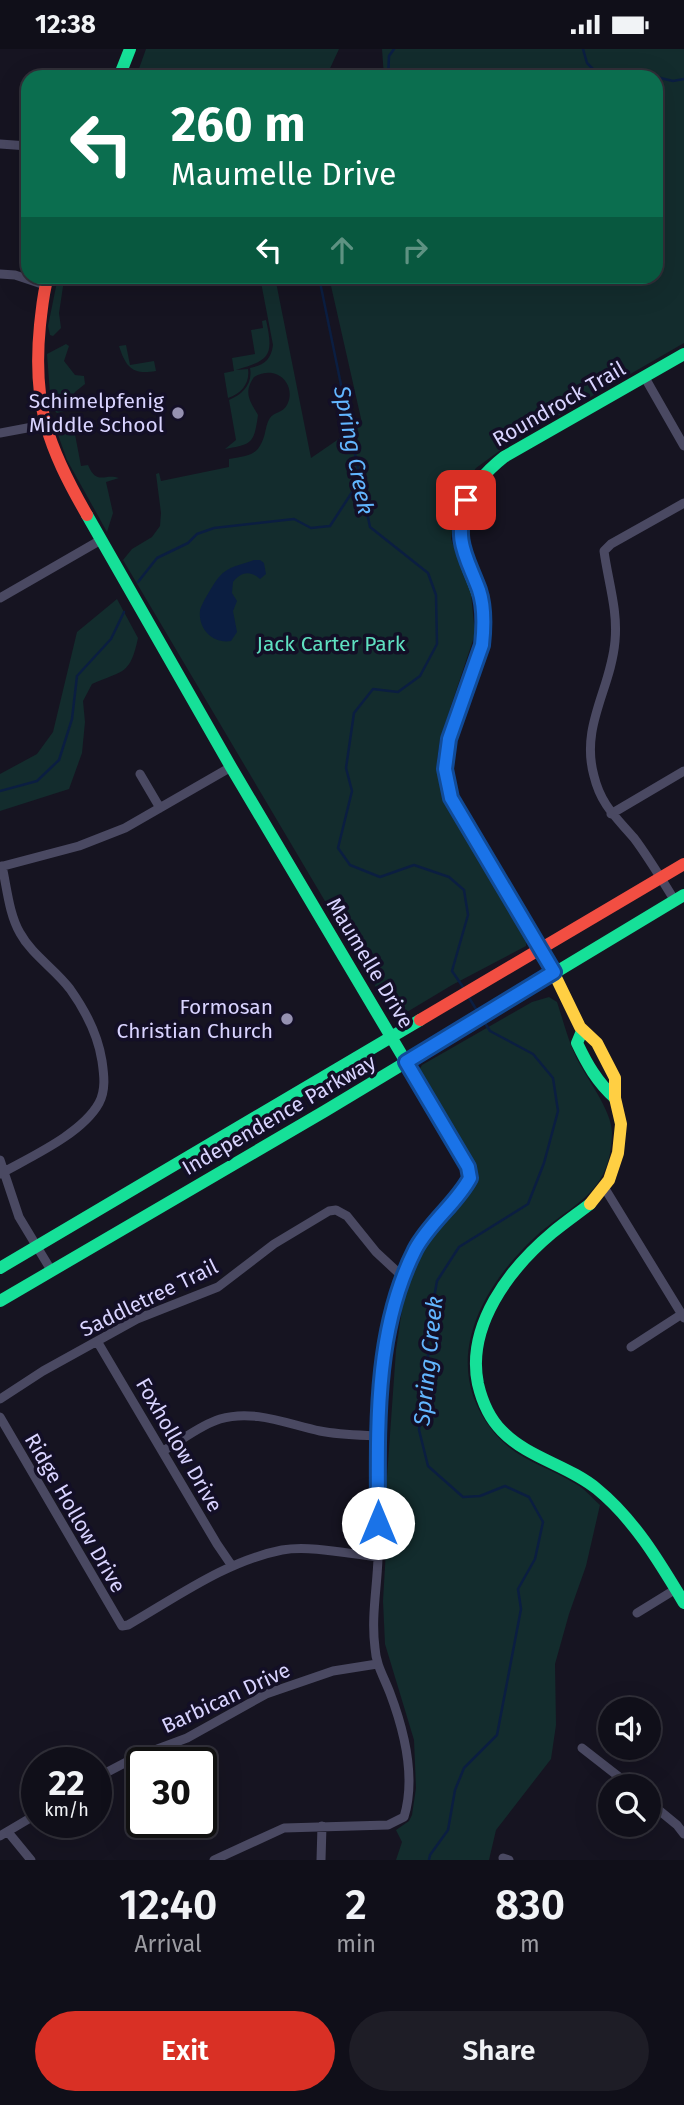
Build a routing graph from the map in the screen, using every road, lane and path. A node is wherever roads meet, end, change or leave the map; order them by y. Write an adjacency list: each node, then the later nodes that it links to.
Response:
1 (130, 49): 2 (street)
2 (122, 70)
3 (0, 144): 4 (street)
4 (21, 146)
5 (0, 274): 6 (street)
6 (21, 276)
7 (47, 284): 10 (street, Maumelle Drive)
8 (684, 354): 9 (street, Roundrock Trail)
9 (644, 376): 12 (street); 25 (street, Roundrock Trail)
10 (43, 425): 11 (street); 14 (street, Maumelle Drive)
11 (0, 433)
12 (684, 446)
13 (684, 503): 20 (street)
14 (99, 541): 15 (street); 16 (street, Maumelle Drive)
15 (0, 598)
16 (231, 767): 19 (street); 28 (street, Maumelle Drive)
17 (684, 771): 20 (street)
18 (140, 774): 19 (street)
19 (160, 809): 22 (street)
20 (611, 814): 23 (street)
21 (684, 864): 23 (street, Independence Parkway)
22 (1, 867): 32 (street)
23 (661, 878): 24 (street); 25 (street, Independence Parkway)
24 (679, 898): 26 (street, Independence Parkway)
25 (540, 949): 26 (street); 28 (street, Independence Parkway)
26 (554, 972): 27 (street); 29 (street, Independence Parkway)
27 (582, 1031): 30 (street); 30 (street)
28 (392, 1038): 29 (street, Maumelle Drive); 34 (street, Independence Parkway)
29 (406, 1062): 36 (street, Independence Parkway); 37 (street, Maumelle Drive)
30 (615, 1098): 33 (street)
31 (0, 1160): 32 (street)
32 (2, 1173): 34 (street)
33 (604, 1187): 39 (street); 48 (street)
34 (37, 1246): 35 (street, Independence Parkway); 36 (street)
35 (0, 1268)
36 (51, 1270): 38 (street, Independence Parkway)
37 (404, 1278): 40 (street, Saddletree Trail); 44 (street, Maumelle Drive)
38 (0, 1301)
39 (683, 1316): 41 (street)
40 (97, 1341): 42 (street, Saddletree Trail); 45 (street, Foxhollow Drive)
41 (631, 1347)
42 (0, 1399)
43 (0, 1417): 47 (street, Ridge Hollow Drive)
44 (379, 1436): 45 (street); 46 (street, Maumelle Drive)
45 (163, 1451): 47 (street, Foxhollow Drive)
46 (378, 1557): 47 (street); 51 (street, Maumelle Drive)
47 (232, 1566)
48 (676, 1589): 49 (street); 50 (street)
49 (684, 1603)
50 (638, 1613)
51 (377, 1664): 53 (street, Barbican Drive); 58 (street, Maumelle Drive)
52 (582, 1748): 54 (street)
53 (112, 1769)
54 (615, 1774)
55 (661, 1810): 56 (street)
56 (681, 1822): 60 (street)
57 (21, 1824): 59 (street)
58 (322, 1826): 62 (street); 63 (street)
59 (4, 1834): 61 (street)
60 (684, 1834)
61 (31, 1860)
62 (214, 1860)
63 (321, 1860)

